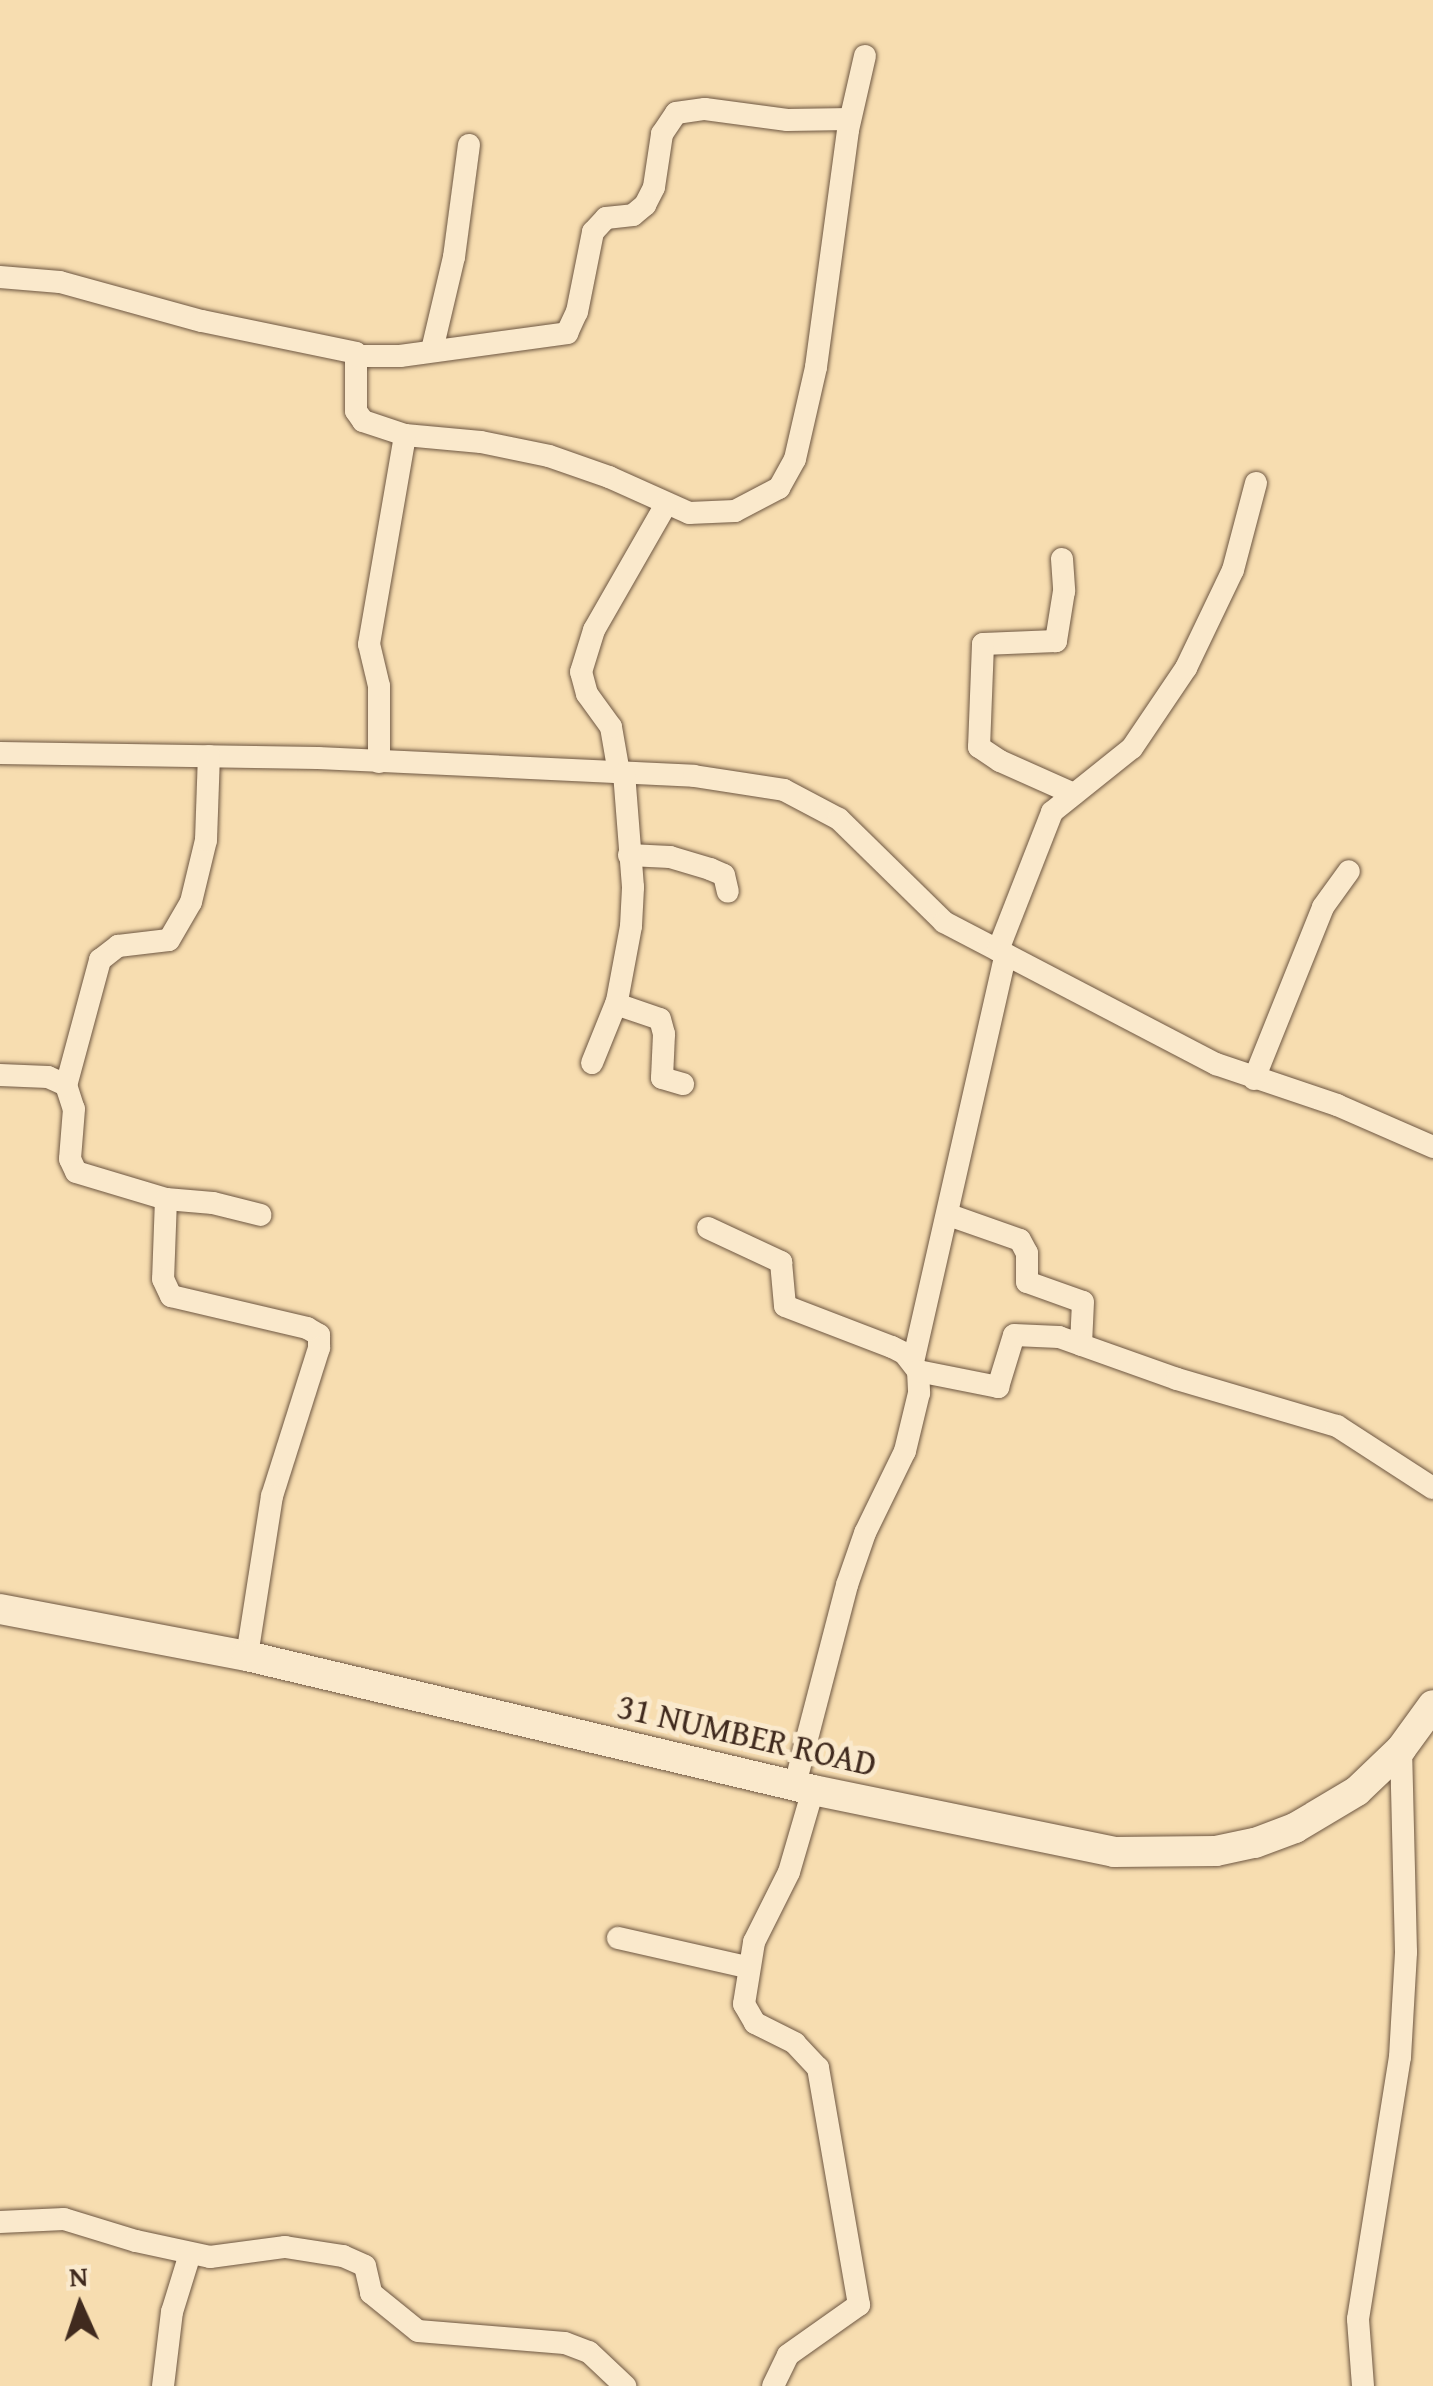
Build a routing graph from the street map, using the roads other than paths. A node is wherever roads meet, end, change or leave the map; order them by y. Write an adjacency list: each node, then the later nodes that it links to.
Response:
1 (865, 56): 2 (street)
2 (850, 119): 5 (street); 9 (street)
3 (469, 146): 5 (street)
4 (0, 277): 6 (street)
5 (432, 350): 6 (street)
6 (358, 356): 7 (street)
7 (406, 434): 9 (street); 13 (street)
8 (1256, 483): 15 (street)
9 (665, 506): 14 (street)
10 (1062, 559): 15 (street)
11 (0, 752): 12 (street)
12 (209, 756): 13 (street); 25 (street)
13 (379, 762): 14 (street)
14 (621, 773): 16 (street); 19 (street)
15 (1074, 794): 19 (street)
16 (629, 856): 18 (street); 20 (street)
17 (1349, 871): 23 (street)
18 (728, 892)
19 (1002, 952): 23 (street); 29 (street)
20 (616, 1004): 21 (street); 24 (street)
21 (592, 1064)
22 (0, 1075): 25 (street)
23 (1254, 1079): 26 (street)
24 (683, 1084)
25 (66, 1086): 27 (street)
26 (1433, 1147)
27 (166, 1199): 28 (street); 35 (street)
28 (261, 1215)
29 (949, 1215): 31 (street); 32 (street)
30 (708, 1228): 32 (street)
31 (1081, 1345): 32 (street); 33 (street)
32 (915, 1366): 38 (street)
33 (1433, 1488)
34 (0, 1609): 35 (main road, 31 NUMBER ROAD)
35 (247, 1656): 38 (main road, 31 NUMBER ROAD)
36 (1433, 1704): 37 (main road, 31 NUMBER ROAD)
37 (1401, 1750): 38 (main road, 31 NUMBER ROAD); 46 (street)
38 (804, 1787): 40 (street)
39 (618, 1938): 40 (street)
40 (747, 1966): 45 (street)
41 (0, 2222): 42 (street)
42 (190, 2254): 43 (street); 44 (street)
43 (163, 2386)
44 (626, 2386)
45 (773, 2386)
46 (1362, 2386)

